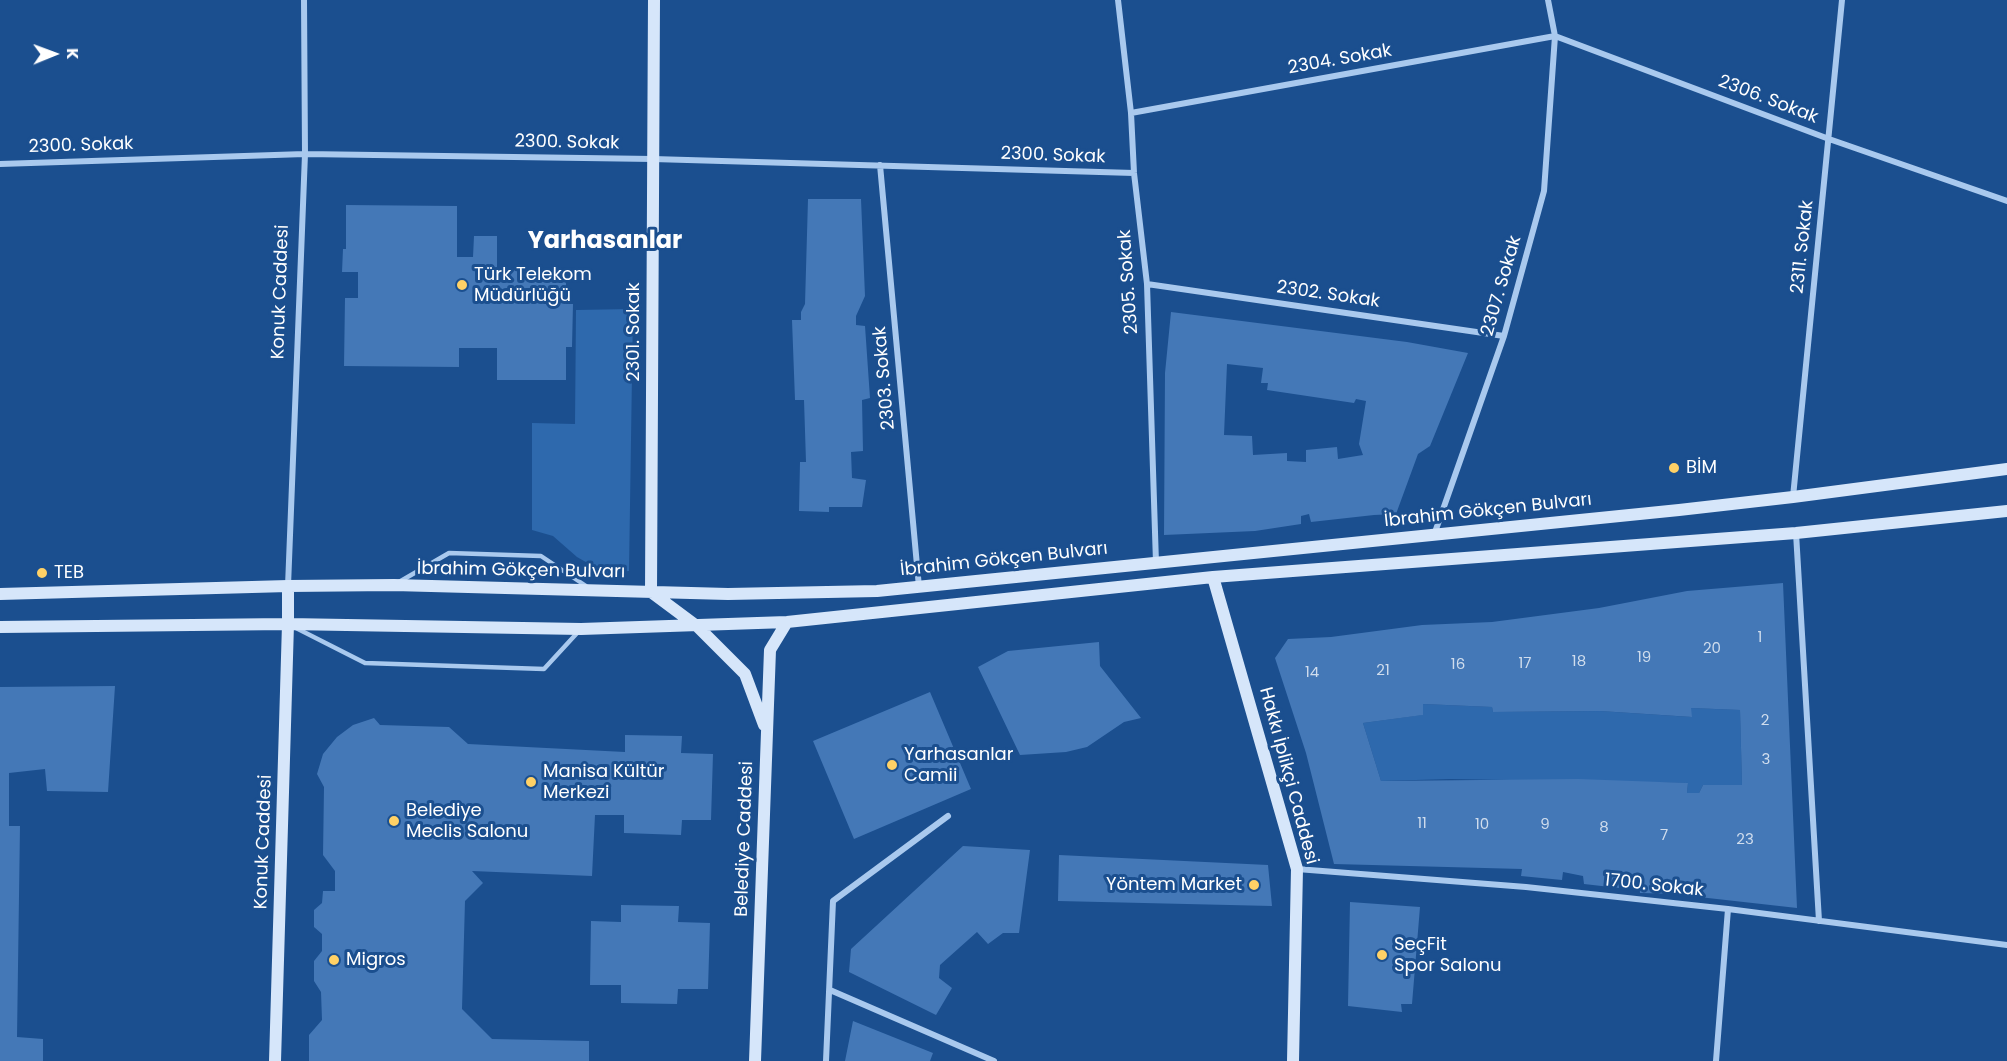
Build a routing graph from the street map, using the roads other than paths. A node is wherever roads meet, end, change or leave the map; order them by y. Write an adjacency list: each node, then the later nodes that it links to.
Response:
1 (304, 0): 9 (street, Konuk Caddesi)
2 (654, 0): 10 (main road, 2301. Sokak)
3 (1118, 0): 7 (street, 2305. Sokak)
4 (1548, 0): 6 (street)
5 (1842, 0): 8 (street, 2311. Sokak)
6 (1555, 36): 7 (street, 2304. Sokak); 8 (street, 2306. Sokak); 16 (street, 2307. Sokak)
7 (1131, 113): 13 (street, 2305. Sokak)
8 (1829, 139): 14 (street, 2306. Sokak); 18 (street, 2311. Sokak)
9 (305, 154): 10 (street, 2300. Sokak); 11 (street, 2300. Sokak); 25 (street, Konuk Caddesi)
10 (653, 159): 12 (street, 2300. Sokak); 28 (main road, 2301. Sokak)
11 (0, 164)
12 (880, 165): 13 (street, 2300. Sokak); 26 (street, 2303. Sokak)
13 (1134, 173): 15 (street, 2305. Sokak)
14 (2007, 201)
15 (1147, 284): 16 (street, 2302. Sokak); 22 (street, 2305. Sokak)
16 (1504, 336): 21 (street, 2307. Sokak)
17 (2007, 469): 18 (main road, İbrahim Gökçen Bulvarı)
18 (1793, 498): 21 (main road, İbrahim Gökçen Bulvarı)
19 (2007, 512): 20 (main road)
20 (1796, 533): 23 (main road); 39 (street)
21 (1434, 535): 22 (main road, İbrahim Gökçen Bulvarı)
22 (1156, 563): 26 (main road, İbrahim Gökçen Bulvarı)
23 (1213, 577): 30 (main road); 37 (main road, Hakkı İplikçi Caddesi)
24 (394, 585): 25 (main road, İbrahim Gökçen Bulvarı); 27 (main road, İbrahim Gökçen Bulvarı); 27 (lane)
25 (288, 586): 29 (main road, İbrahim Gökçen Bulvarı); 31 (main road, Konuk Caddesi)
26 (919, 587): 28 (main road, İbrahim Gökçen Bulvarı)
27 (594, 591): 28 (main road, İbrahim Gökçen Bulvarı)
28 (651, 592): 33 (main road)
29 (0, 594)
30 (787, 622): 33 (main road); 35 (main road, Belediye Caddesi)
31 (288, 624): 32 (main road); 34 (main road); 34 (lane); 42 (main road, Konuk Caddesi)
32 (0, 627)
33 (698, 627): 34 (main road); 35 (main road)
34 (581, 629)
35 (766, 730): 43 (main road, Belediye Caddesi)
36 (948, 816): 41 (street)
37 (1297, 869): 38 (street, 1700. Sokak); 46 (main road, Hakkı İplikçi Caddesi)
38 (1728, 909): 39 (street, 1700. Sokak); 47 (street)
39 (1819, 921): 40 (street, 1700. Sokak)
40 (2007, 945)
41 (830, 990): 44 (street); 45 (street)
42 (275, 1061)
43 (755, 1061)
44 (826, 1061)
45 (994, 1061)
46 (1293, 1061)
47 (1716, 1061)

